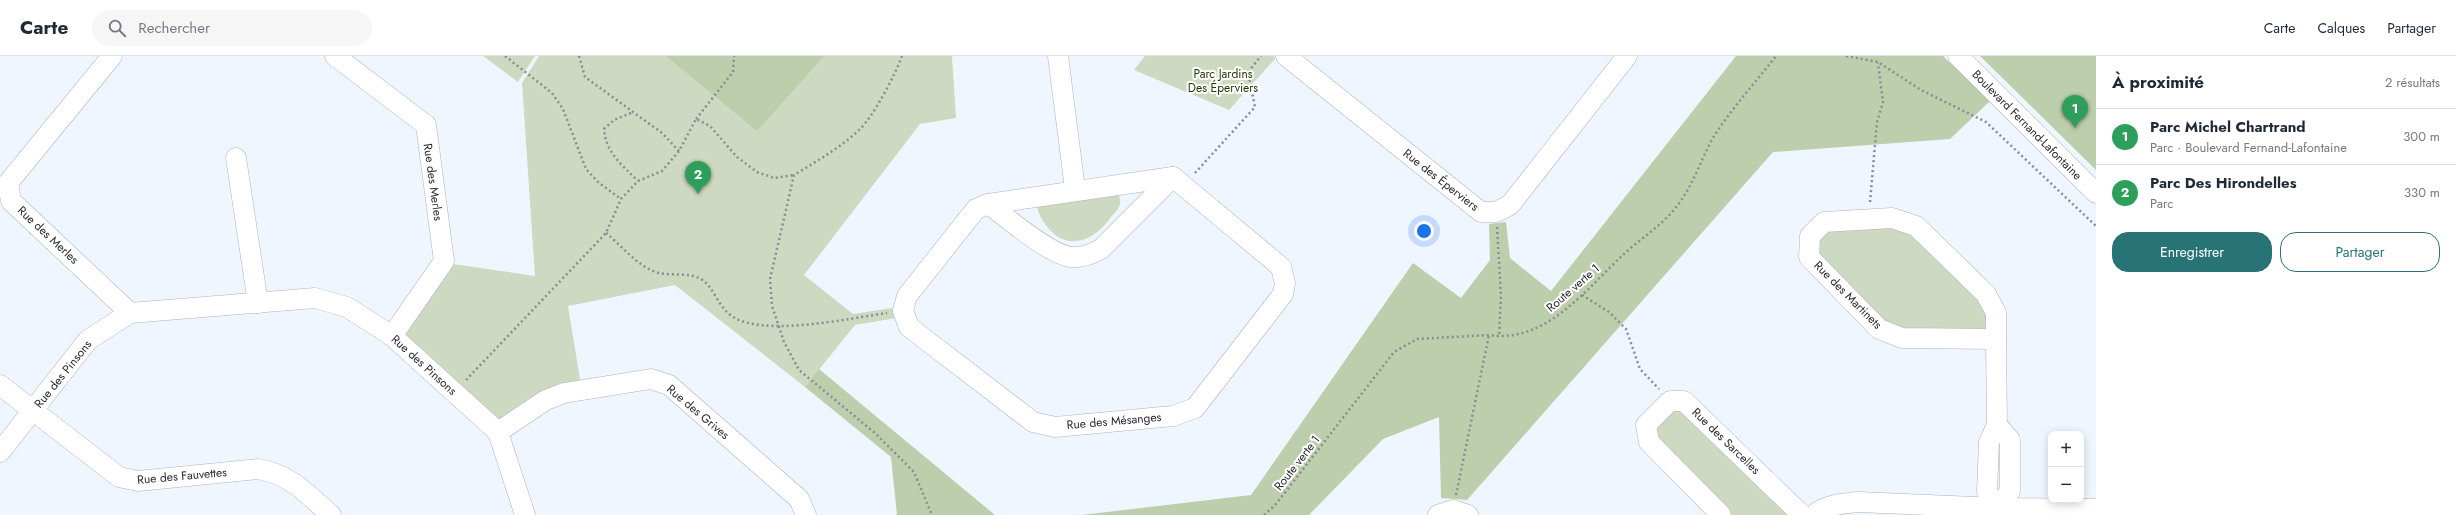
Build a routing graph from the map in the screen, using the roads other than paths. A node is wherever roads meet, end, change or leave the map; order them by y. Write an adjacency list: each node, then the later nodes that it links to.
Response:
1 (112, 56): 13 (street, Rue des Merles)
2 (335, 56): 14 (street, Rue des Merles)
3 (1058, 56): 9 (street)
4 (1286, 56): 5 (street, Rue des Éperviers)
5 (1627, 56)
6 (1958, 56): 10 (street, Boulevard Fernand-Lafontaine)
7 (236, 158): 12 (street)
8 (1178, 181): 9 (street); 11 (street); 11 (street, Rue des Mésanges)
9 (1075, 189): 11 (street)
10 (2096, 193)
11 (988, 204)
12 (258, 303): 13 (street, Rue des Pinsons); 14 (street, Rue des Pinsons)
13 (130, 313): 17 (street, Rue des Pinsons)
14 (392, 336): 18 (street, Rue des Pinsons)
15 (1996, 339): 15 (street, Rue des Martinets); 21 (street, Rue des Martinets)
16 (0, 385): 17 (street, Rue des Fauvettes)
17 (34, 410): 19 (street, Rue des Pinsons); 22 (street, Rue des Fauvettes)
18 (498, 432): 23 (street, Rue des Pinsons); 24 (street, Rue des Grives)
19 (0, 452)
20 (2096, 509): 21 (street)
21 (1998, 512): 27 (street)
22 (331, 515)
23 (525, 515)
24 (806, 515)
25 (1721, 515): 26 (street, Rue des Sarcelles)
26 (1802, 515)
27 (1814, 515)

